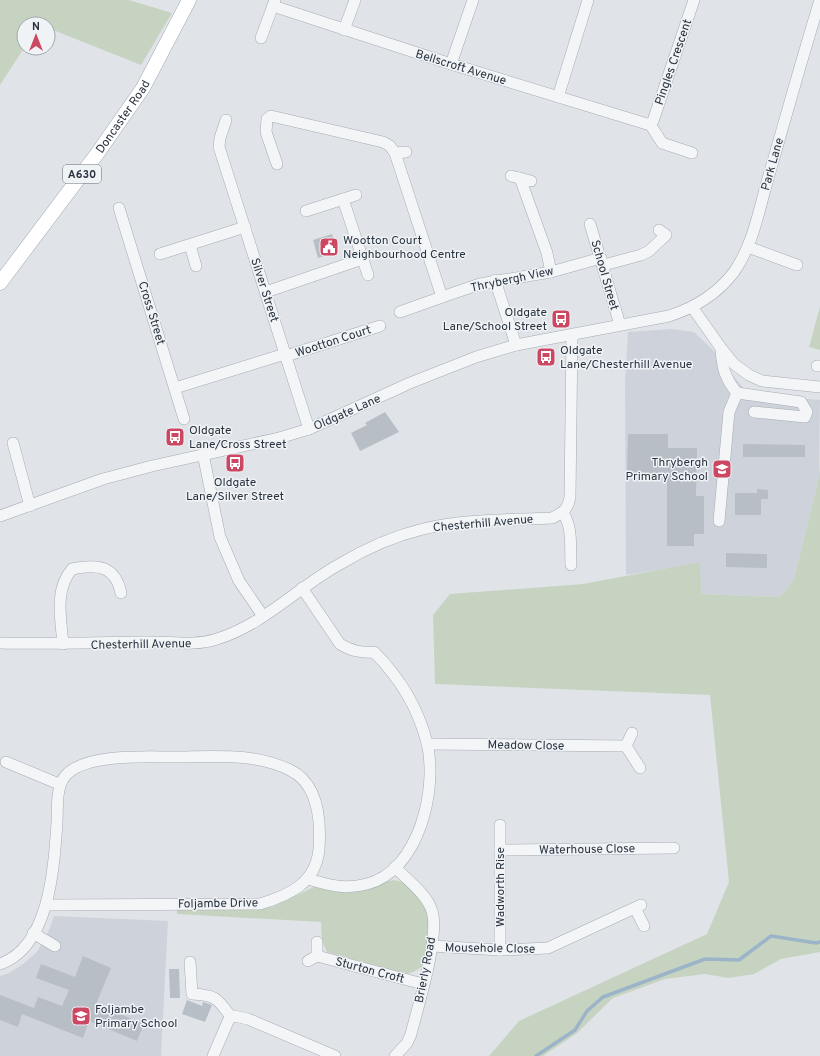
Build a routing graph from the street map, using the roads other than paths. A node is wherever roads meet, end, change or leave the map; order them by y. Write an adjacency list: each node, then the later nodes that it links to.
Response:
1 (189, 0): 35 (main road, Doncaster Road / A630)
2 (354, 0): 9 (street)
3 (473, 0): 11 (street)
4 (588, 0): 12 (street)
5 (694, 0): 14 (street, Pingles Crescent)
6 (820, 0): 8 (street, Park Lane)
7 (274, 3): 9 (street, Bellscroft Avenue); 10 (street, Bellscroft Avenue)
8 (817, 21): 25 (street, Park Lane)
9 (344, 30): 11 (street, Bellscroft Avenue)
10 (261, 38)
11 (451, 64): 12 (street, Bellscroft Avenue)
12 (558, 97): 14 (street, Bellscroft Avenue)
13 (226, 120): 23 (street, Silver Street)
14 (650, 124): 15 (street)
15 (692, 153)
16 (277, 164): 37 (street)
17 (532, 181): 32 (street)
18 (356, 195): 19 (street)
19 (343, 199): 21 (street); 28 (street)
20 (119, 208): 47 (street, Cross Street)
21 (306, 211)
22 (590, 224): 29 (street, School Street)
23 (245, 227): 26 (street); 36 (street, Silver Street)
24 (658, 230): 29 (street, Thrybergh View)
25 (750, 243): 30 (street); 38 (street, Park Lane)
26 (190, 245): 27 (street); 31 (street)
27 (160, 254)
28 (362, 259): 33 (street); 36 (street)
29 (602, 261): 32 (street, Thrybergh View); 40 (street, School Street)
30 (796, 265)
31 (196, 266)
32 (551, 272): 34 (street, Thrybergh View)
33 (368, 275)
34 (495, 280): 37 (street, Thrybergh View); 43 (street)
35 (0, 283)
36 (266, 292): 45 (street, Silver Street)
37 (442, 297): 39 (street, Thrybergh View)
38 (692, 307): 40 (street, Oldgate Lane); 44 (street)
39 (400, 312)
40 (620, 325): 42 (street, Oldgate Lane)
41 (380, 326): 45 (street, Wootton Court)
42 (572, 335): 43 (street, Oldgate Lane); 55 (street)
43 (516, 345): 51 (street, Oldgate Lane)
44 (721, 348): 46 (street); 48 (street)
45 (286, 355): 47 (street); 51 (street, Silver Street)
46 (820, 387)
47 (175, 388): 50 (street, Cross Street)
48 (737, 394): 49 (street); 57 (street)
49 (754, 412)
50 (184, 419)
51 (309, 429): 53 (street, Oldgate Lane)
52 (13, 443): 54 (street)
53 (203, 454): 54 (street, Oldgate Lane); 61 (street)
54 (30, 506): 56 (street, Oldgate Lane)
55 (563, 513): 58 (street); 59 (street, Chesterhill Avenue)
56 (0, 516)
57 (720, 521)
58 (571, 565)
59 (302, 588): 61 (street, Chesterhill Avenue); 65 (street)
60 (121, 593): 63 (street)
61 (263, 616): 63 (street, Chesterhill Avenue)
62 (0, 643): 63 (street, Chesterhill Avenue)
63 (63, 644)
64 (632, 733): 66 (street)
65 (427, 744): 66 (street, Meadow Close); 73 (street)
66 (626, 746): 68 (street)
67 (6, 762): 69 (street)
68 (640, 768)
69 (59, 784): 74 (street); 75 (street)
70 (500, 825): 72 (street, Wadworth Rise)
71 (674, 848): 72 (street, Waterhouse Close)
72 (500, 850): 81 (street, Wadworth Rise)
73 (395, 867): 74 (street); 80 (street, Brierly Road)
74 (308, 879): 75 (street, Foljambe Drive)
75 (46, 905): 77 (street)
76 (644, 926): 81 (street, Mousehole Close)
77 (33, 933): 79 (street); 83 (street)
78 (317, 942): 84 (street, Sturton Croft)
79 (55, 946)
80 (432, 946): 81 (street, Mousehole Close); 84 (street, Brierly Road)
81 (500, 950)
82 (190, 962): 85 (street)
83 (0, 964)
84 (423, 984): 88 (street, Brierly Road)
85 (231, 1017): 86 (street); 87 (street)
86 (213, 1056)
87 (335, 1056)
88 (395, 1056)

